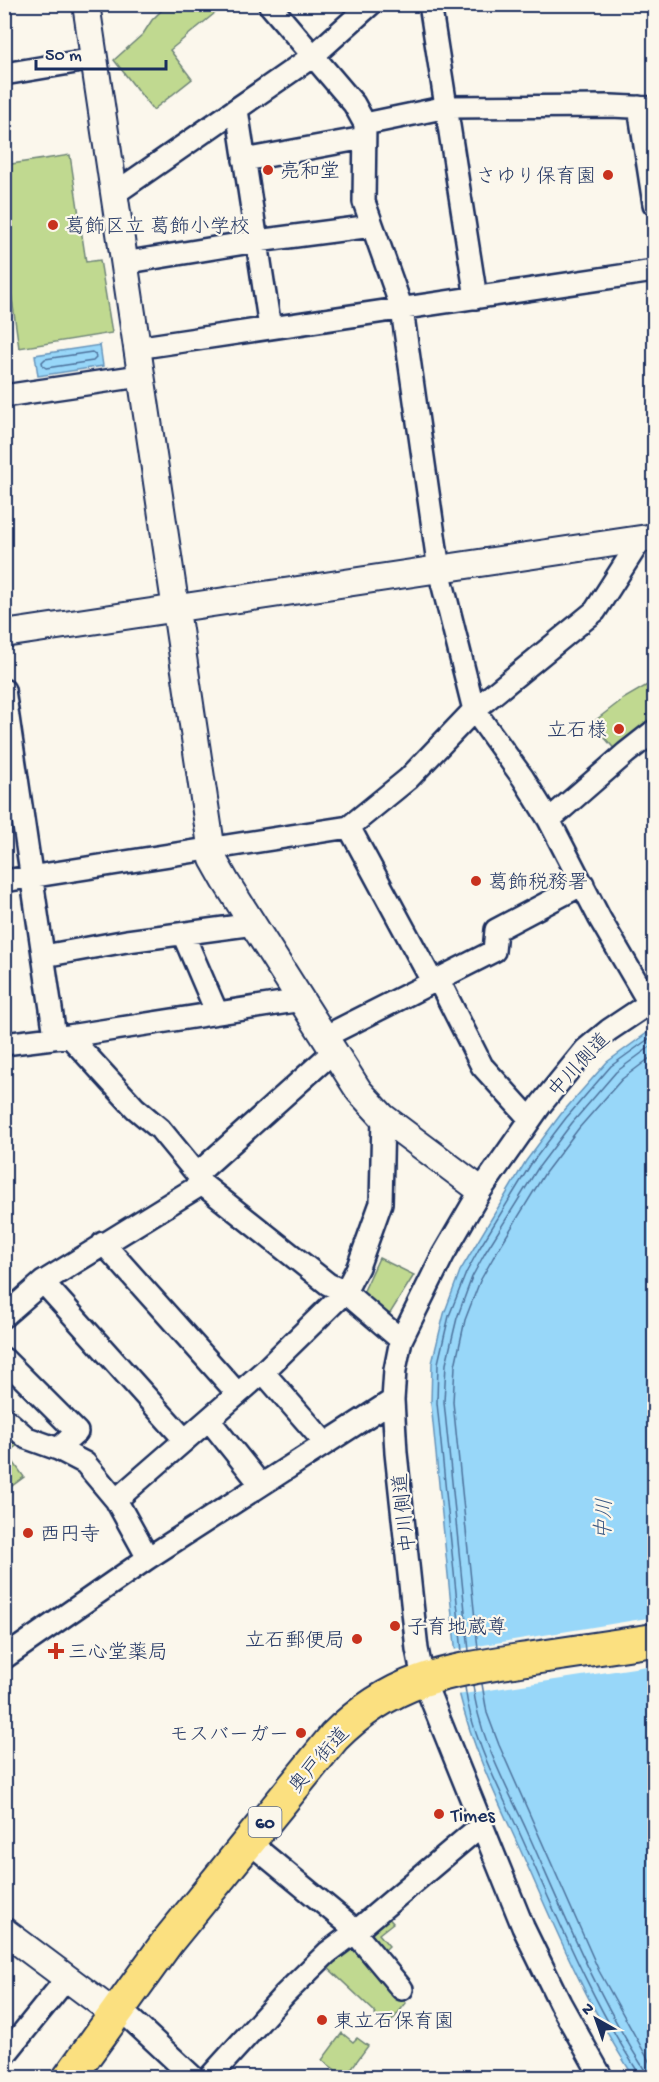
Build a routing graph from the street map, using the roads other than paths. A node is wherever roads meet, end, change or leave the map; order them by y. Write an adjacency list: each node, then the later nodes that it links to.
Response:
1 (86, 4): 6 (street)
2 (269, 4): 5 (street)
3 (371, 4): 5 (street)
4 (430, 4): 8 (street)
5 (313, 56): 10 (street); 11 (street)
6 (94, 59): 7 (street); 13 (street)
7 (4, 74)
8 (447, 107): 9 (street); 11 (street); 19 (street)
9 (647, 107): 14 (street)
10 (237, 110): 12 (street); 13 (street)
11 (364, 131): 12 (street); 15 (street)
12 (244, 160): 16 (street)
13 (114, 194): 17 (street)
14 (654, 204)
15 (372, 226): 16 (street); 20 (street)
16 (257, 241): 17 (street); 21 (street)
17 (123, 263): 22 (street)
18 (654, 271): 19 (street)
19 (476, 298): 20 (street)
20 (402, 309): 21 (street); 26 (street)
21 (270, 328): 22 (street)
22 (136, 348): 23 (street)
23 (140, 376): 24 (street); 27 (street)
24 (4, 396)
25 (648, 538): 26 (street); 30 (street)
26 (440, 570): 27 (street); 30 (street)
27 (175, 608): 28 (street); 34 (street)
28 (4, 634)
29 (4, 690): 35 (street)
30 (474, 710): 32 (street); 33 (street)
31 (654, 731): 32 (street)
32 (549, 820): 37 (street)
33 (349, 827): 34 (street); 41 (street)
34 (211, 850): 35 (street); 38 (street)
35 (31, 877): 36 (street); 40 (street)
36 (4, 881)
37 (583, 884): 41 (street); 43 (street)
38 (254, 924): 39 (street); 42 (street)
39 (183, 934): 40 (street); 44 (street)
40 (44, 956): 45 (street)
41 (435, 980): 47 (street); 49 (street)
42 (302, 1000): 44 (street); 47 (street)
43 (652, 1002): 49 (street, 中川側道)
44 (217, 1013): 45 (street)
45 (62, 1036): 46 (street); 50 (street)
46 (4, 1044)
47 (329, 1044): 48 (street); 50 (street)
48 (383, 1117): 51 (street); 54 (street)
49 (530, 1119): 51 (street, 中川側道)
50 (200, 1179): 52 (street); 54 (street)
51 (478, 1188): 56 (street, 中川側道)
52 (103, 1243): 53 (street); 59 (street)
53 (43, 1282): 55 (street); 63 (street)
54 (345, 1292): 56 (street); 58 (street)
55 (4, 1316)
56 (401, 1340): 60 (street, 中川側道)
57 (4, 1359): 65 (street)
58 (263, 1372): 59 (street); 64 (street)
59 (238, 1394): 62 (street)
60 (393, 1400): 64 (street); 71 (street, 中川側道)
61 (4, 1418): 65 (street)
62 (209, 1420): 63 (street); 66 (street)
63 (184, 1440): 67 (street)
64 (325, 1443): 66 (street)
65 (58, 1449): 67 (street)
66 (261, 1485): 68 (street)
67 (116, 1500): 68 (street)
68 (148, 1558): 70 (street)
69 (654, 1640): 71 (main road, 奥戸街道 / 60)
70 (4, 1658)
71 (436, 1675): 72 (street, 中川側道); 73 (main road, 奥戸街道 / 60)
72 (482, 1828): 75 (street); 83 (street, 中川側道)
73 (249, 1842): 75 (street); 78 (main road, 奥戸街道 / 60)
74 (4, 1931): 76 (street)
75 (355, 1932): 77 (street); 82 (street)
76 (68, 1978): 78 (street); 79 (street)
77 (402, 1989)
78 (117, 2011): 80 (main road, 奥戸街道 / 60); 81 (street)
79 (4, 2056)
80 (69, 2078)
81 (194, 2078)
82 (209, 2078)
83 (602, 2078)

